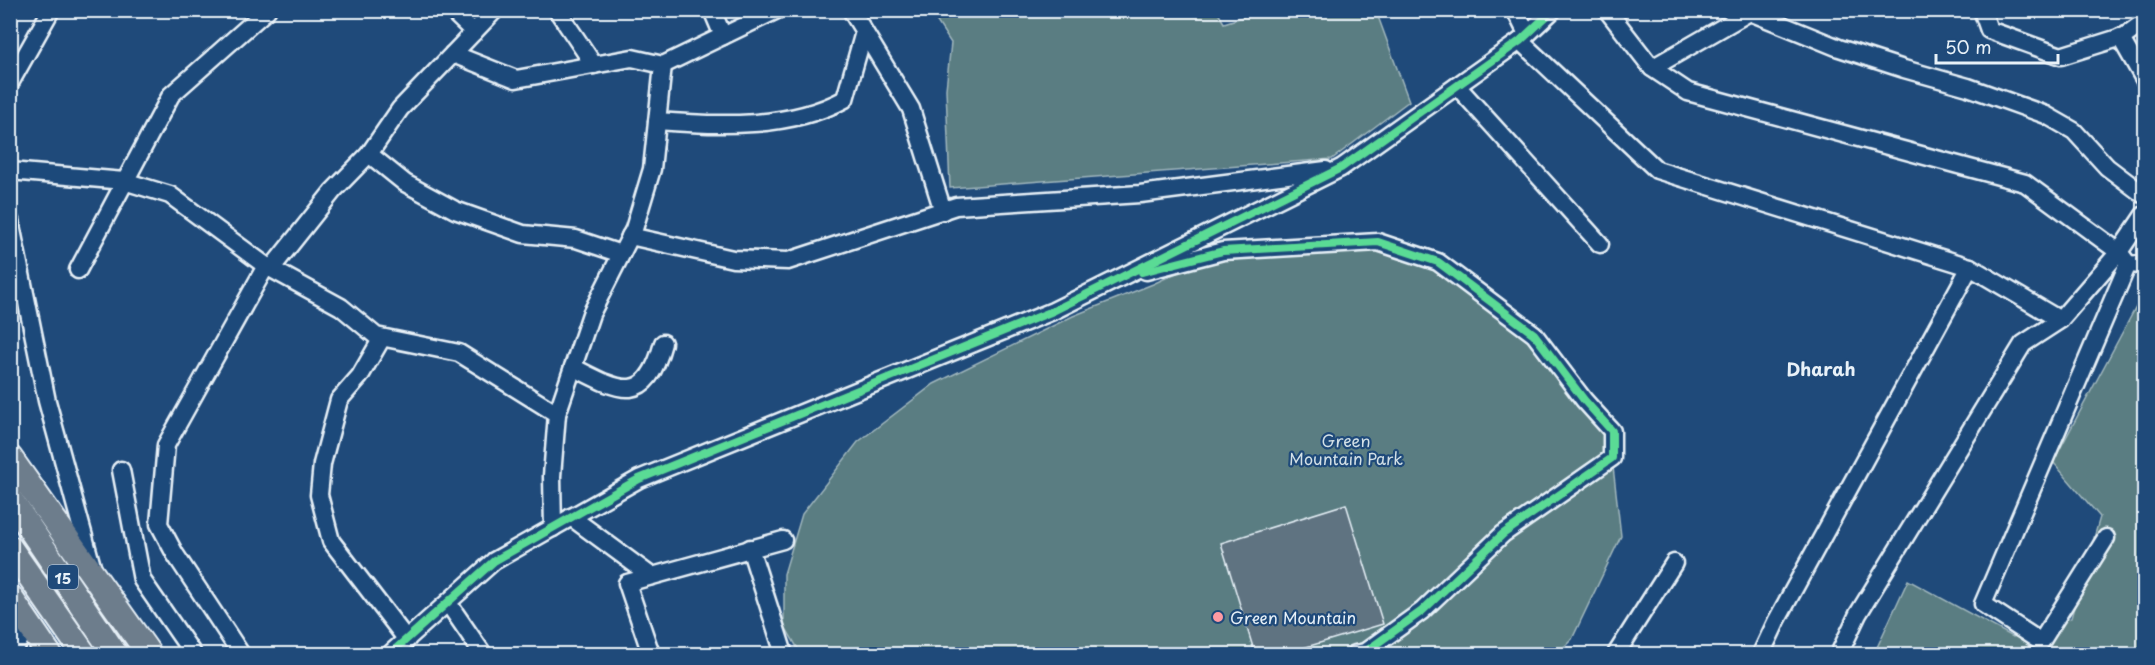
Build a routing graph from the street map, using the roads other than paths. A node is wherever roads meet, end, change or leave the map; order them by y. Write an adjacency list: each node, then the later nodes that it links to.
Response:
1 (51, 10): 25 (street)
2 (267, 10): 31 (street)
3 (451, 10): 15 (street)
4 (495, 10): 15 (street)
5 (557, 10): 21 (street)
6 (712, 10): 17 (street)
7 (777, 10): 17 (street)
8 (1515, 10): 18 (street)
9 (1553, 10): 18 (street)
10 (1607, 10): 23 (street)
11 (1982, 10): 19 (street)
12 (852, 11): 16 (street)
13 (1752, 11): 23 (street); 32 (street)
14 (2145, 22): 19 (street)
15 (474, 32): 20 (street)
16 (864, 32): 27 (street); 33 (street)
17 (723, 36): 22 (street)
18 (1524, 37): 26 (street); 41 (street)
19 (2120, 37): 24 (street)
20 (453, 54): 21 (street); 28 (street)
21 (594, 65): 22 (street)
22 (663, 65): 27 (street)
23 (1652, 68): 39 (street)
24 (2145, 79)
25 (10, 83)
26 (1457, 86): 29 (street); 37 (street)
27 (657, 121): 36 (street)
28 (369, 153): 38 (street); 40 (street)
29 (1341, 168): 33 (street); 43 (street)
30 (10, 171): 31 (street)
31 (124, 181): 40 (street); 42 (street)
32 (2145, 195)
33 (943, 211): 36 (street)
34 (2145, 215): 39 (street)
35 (10, 220): 60 (street)
36 (630, 236): 38 (street)
37 (1600, 244)
38 (621, 254): 47 (street)
39 (2131, 260): 44 (street); 54 (street)
40 (269, 267): 45 (street); 71 (street)
41 (1970, 267): 44 (street); 78 (street)
42 (78, 270)
43 (1113, 280): 52 (street); 76 (street)
44 (2060, 320): 79 (street)
45 (382, 338): 48 (street); 64 (street)
46 (663, 343): 47 (street)
47 (573, 367): 48 (street)
48 (557, 414): 53 (street)
49 (10, 458): 60 (highway)
50 (121, 470): 70 (street)
51 (10, 499): 68 (highway, 15)
52 (571, 517): 53 (street); 59 (street)
53 (553, 528): 62 (street)
54 (2106, 538)
55 (783, 540): 57 (street)
56 (10, 548): 67 (highway, 15)
57 (750, 548): 59 (street); 75 (street)
58 (1674, 563): 77 (street)
59 (651, 576): 74 (street)
60 (96, 579): 69 (highway)
61 (10, 597): 63 (highway)
62 (448, 603): 64 (street); 73 (street)
63 (28, 624): 65 (street); 66 (highway)
64 (407, 640): 72 (street)
65 (12, 654)
66 (49, 654)
67 (84, 654)
68 (115, 654)
69 (149, 654)
70 (193, 654)
71 (241, 654)
72 (390, 654)
73 (483, 654)
74 (651, 654)
75 (784, 654)
76 (1355, 654)
77 (1616, 654)
78 (1761, 654)
79 (1839, 654)

